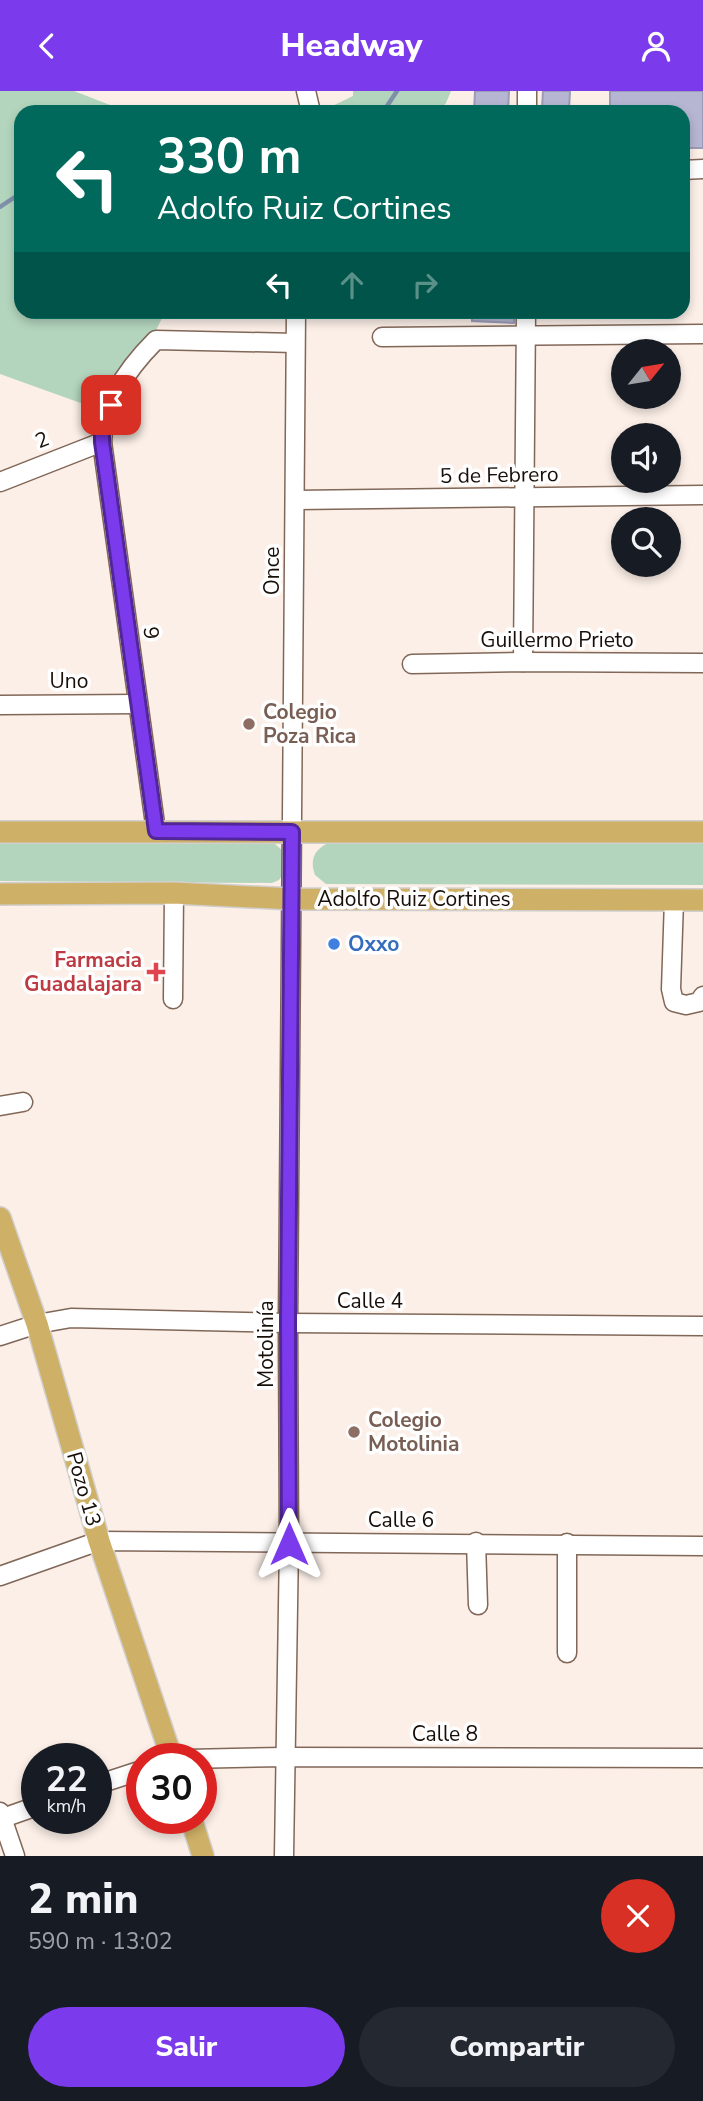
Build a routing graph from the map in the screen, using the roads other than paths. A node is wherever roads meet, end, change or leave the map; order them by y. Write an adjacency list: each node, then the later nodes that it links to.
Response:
1 (296, 319): 6 (street, Once)
2 (526, 319): 4 (street)
3 (703, 334): 4 (street)
4 (525, 336): 5 (street); 10 (street)
5 (382, 337)
6 (295, 343): 7 (street, 9); 11 (street, Once)
7 (102, 442): 8 (street, 2); 15 (street, 9)
8 (0, 482)
9 (703, 495): 10 (street, 5 de Febrero)
10 (524, 497): 11 (street, 5 de Febrero); 12 (street)
11 (295, 500): 19 (street, Once)
12 (523, 662): 13 (street, Guillermo Prieto); 14 (street, Guillermo Prieto)
13 (703, 663)
14 (412, 664)
15 (138, 703): 16 (street, Uno); 17 (street, 9)
16 (0, 705)
17 (156, 831): 18 (main road); 19 (main road)
18 (0, 832)
19 (292, 832): 20 (main road); 23 (street, Motolinía)
20 (703, 832)
21 (174, 893): 22 (main road, Adolfo Ruiz Cortines); 23 (main road, Adolfo Ruiz Cortines); 27 (street)
22 (0, 894)
23 (292, 899): 24 (main road, Adolfo Ruiz Cortines); 31 (street, Motolinía)
24 (674, 900): 25 (main road, Adolfo Ruiz Cortines); 26 (street)
25 (703, 900)
26 (703, 996)
27 (173, 999)
28 (23, 1103): 29 (street)
29 (0, 1106)
30 (0, 1218): 32 (main road, Pozo 13)
31 (288, 1323): 32 (street, Calle 4); 33 (street, Calle 4); 38 (street, Motolinía)
32 (37, 1324): 34 (street, Calle 4); 35 (main road, Pozo 13)
33 (703, 1326)
34 (0, 1336)
35 (99, 1541): 38 (street, Calle 6); 40 (street); 43 (main road, Pozo 13)
36 (476, 1542): 37 (street, Calle 6); 38 (street, Calle 6); 41 (street)
37 (567, 1543): 39 (street, Calle 6); 42 (street)
38 (289, 1544): 44 (street, Motolinía)
39 (703, 1546)
40 (0, 1576)
41 (478, 1605)
42 (567, 1653)
43 (167, 1743)
44 (284, 1757): 45 (street, Calle 8); 46 (street, Calle 8); 52 (street, Motolinía)
45 (217, 1758)
46 (703, 1758)
47 (21, 1810): 48 (street)
48 (1, 1816): 50 (street)
49 (196, 1834): 51 (main road)
50 (15, 1856)
51 (203, 1856)
52 (284, 1856)

